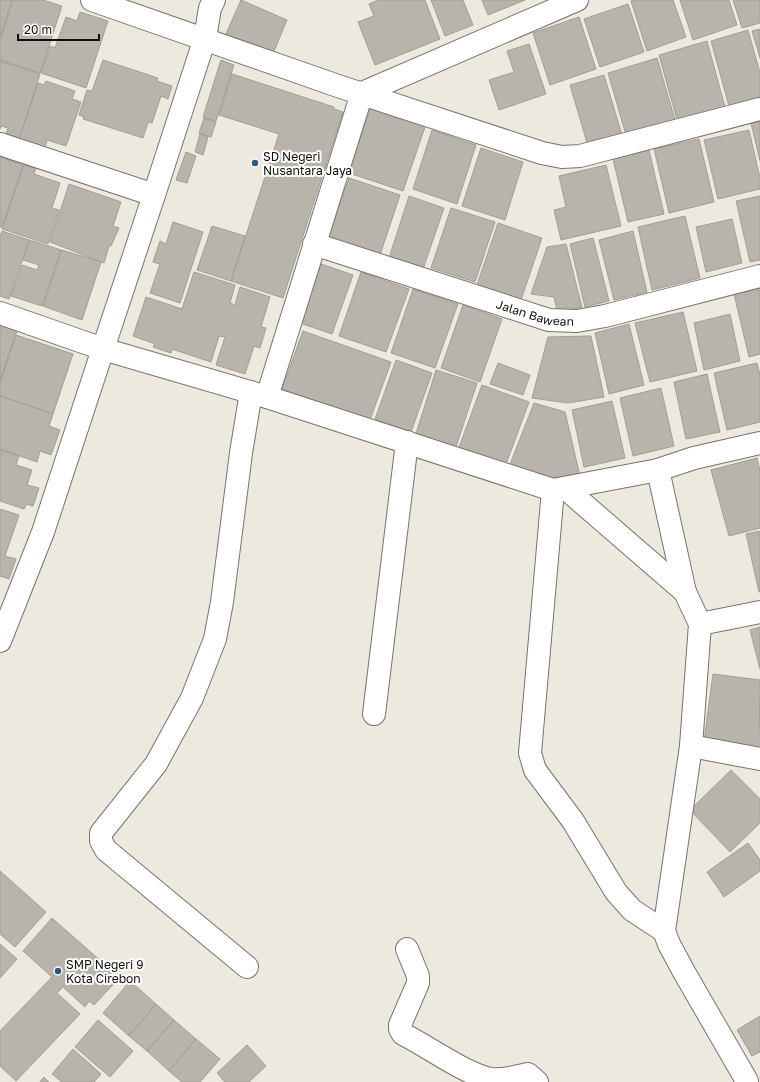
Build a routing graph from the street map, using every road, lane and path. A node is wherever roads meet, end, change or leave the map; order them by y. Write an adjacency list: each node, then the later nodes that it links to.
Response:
1 (92, 0): 4 (street)
2 (214, 0): 4 (street)
3 (577, 0): 5 (street)
4 (205, 38): 5 (street); 8 (street)
5 (362, 93): 6 (street); 9 (street)
6 (760, 109)
7 (0, 144): 8 (street)
8 (154, 195): 12 (street)
9 (314, 244): 10 (street, Jalan Bawean); 13 (street)
10 (760, 276)
11 (0, 313): 12 (street)
12 (103, 349): 13 (street); 21 (street)
13 (259, 395): 14 (street); 27 (street)
14 (407, 442): 17 (street); 22 (street)
15 (760, 443): 16 (street)
16 (658, 470): 17 (street); 18 (street)
17 (559, 489): 18 (street); 25 (street)
18 (685, 592): 20 (street)
19 (760, 612): 20 (street)
20 (700, 624): 23 (street)
21 (0, 641)
22 (374, 714)
23 (691, 746): 24 (street); 25 (street)
24 (760, 759)
25 (664, 931): 28 (street)
26 (407, 949): 29 (street)
27 (247, 967)
28 (751, 1078)
29 (537, 1082)

